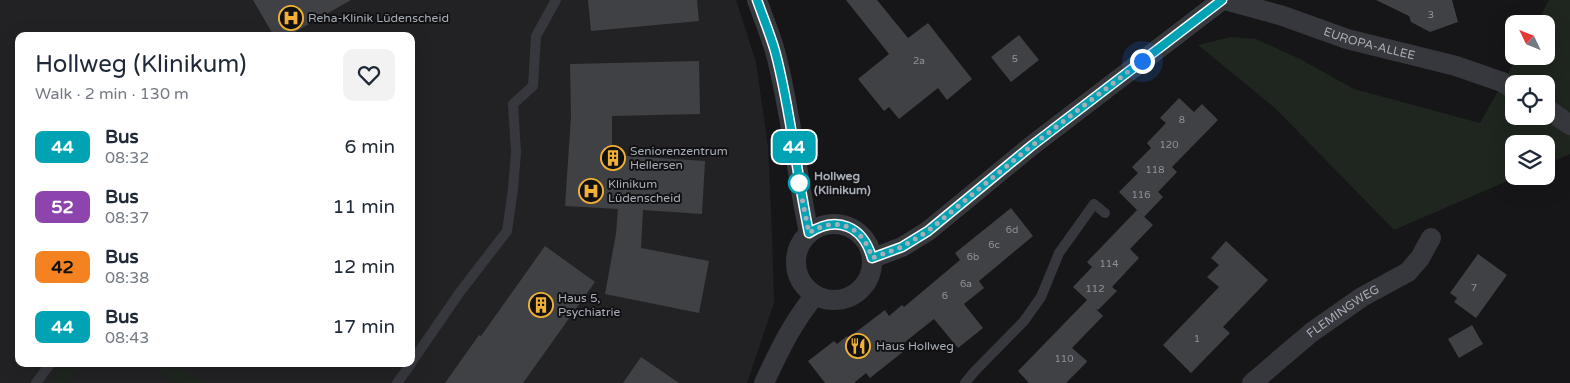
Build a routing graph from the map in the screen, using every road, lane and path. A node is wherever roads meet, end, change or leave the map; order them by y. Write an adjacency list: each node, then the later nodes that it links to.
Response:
1 (556, 0): 12 (lane)
2 (757, 0): 8 (street)
3 (1224, 0): 4 (street, EUROPA-ALLEE); 10 (street)
4 (1505, 84)
5 (1555, 114): 6 (street)
6 (1570, 125)
7 (1105, 213): 18 (lane)
8 (809, 233): 10 (street); 11 (street)
9 (1431, 238): 19 (street, FLEMINGWEG)
10 (872, 258): 11 (street)
11 (815, 295): 17 (street)
12 (415, 357)
13 (48, 367): 15 (lane)
14 (408, 367): 16 (lane)
15 (36, 383)
16 (398, 383)
17 (764, 383)
18 (965, 383)
19 (1252, 383)

